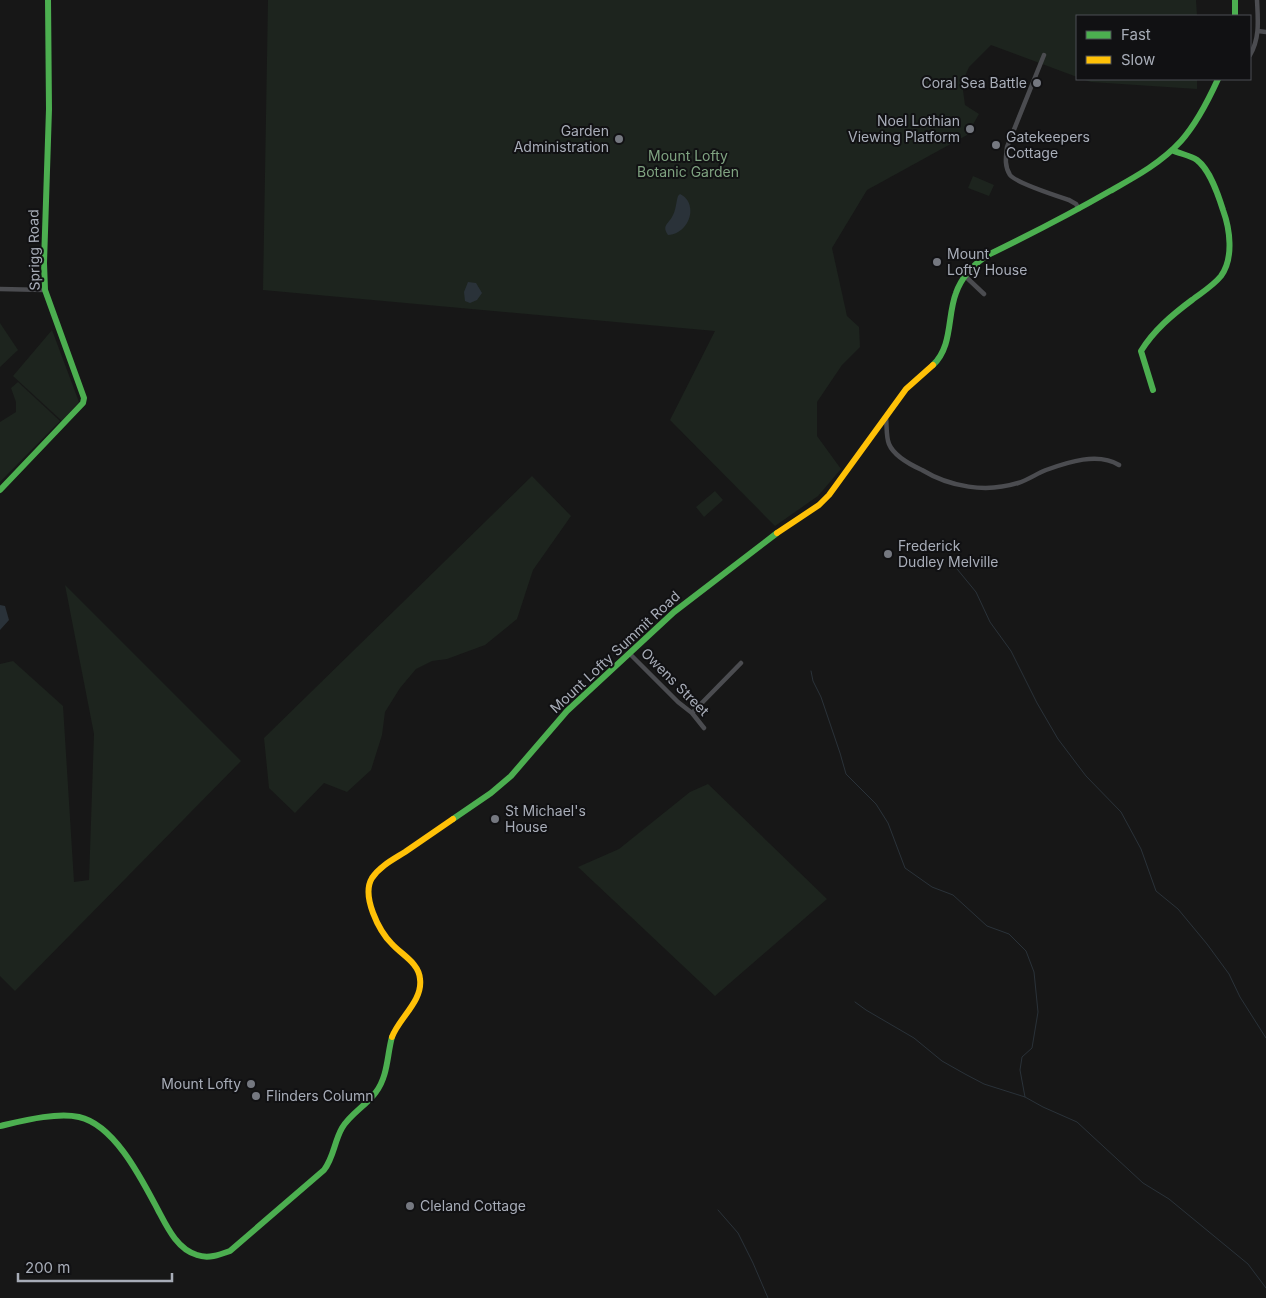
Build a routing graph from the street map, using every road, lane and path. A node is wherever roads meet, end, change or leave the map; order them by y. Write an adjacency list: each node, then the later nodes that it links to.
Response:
1 (48, 0): 14 (main road, Sprigg Road)
2 (1235, 0): 4 (main road)
3 (1257, 0): 5 (street)
4 (1235, 15)
5 (1258, 31): 6 (street); 7 (street)
6 (1266, 32)
7 (1251, 54)
8 (1044, 55): 11 (street)
9 (1217, 80): 10 (main road, Mount Lofty Summit Road)
10 (1172, 150): 11 (main road, Mount Lofty Summit Road); 16 (main road)
11 (1079, 209): 12 (main road, Mount Lofty Summit Road)
12 (965, 276): 15 (street); 17 (main road, Mount Lofty Summit Road)
13 (0, 289): 14 (street)
14 (44, 290): 19 (main road, Sprigg Road)
15 (984, 294)
16 (1153, 390)
17 (885, 417): 18 (street); 20 (main road, Mount Lofty Summit Road)
18 (1119, 465)
19 (0, 490)
20 (629, 653): 22 (street, Owens Street); 24 (main road, Mount Lofty Summit Road)
21 (741, 664): 22 (street)
22 (692, 713): 23 (street, Owens Street)
23 (704, 728)
24 (0, 1126)

